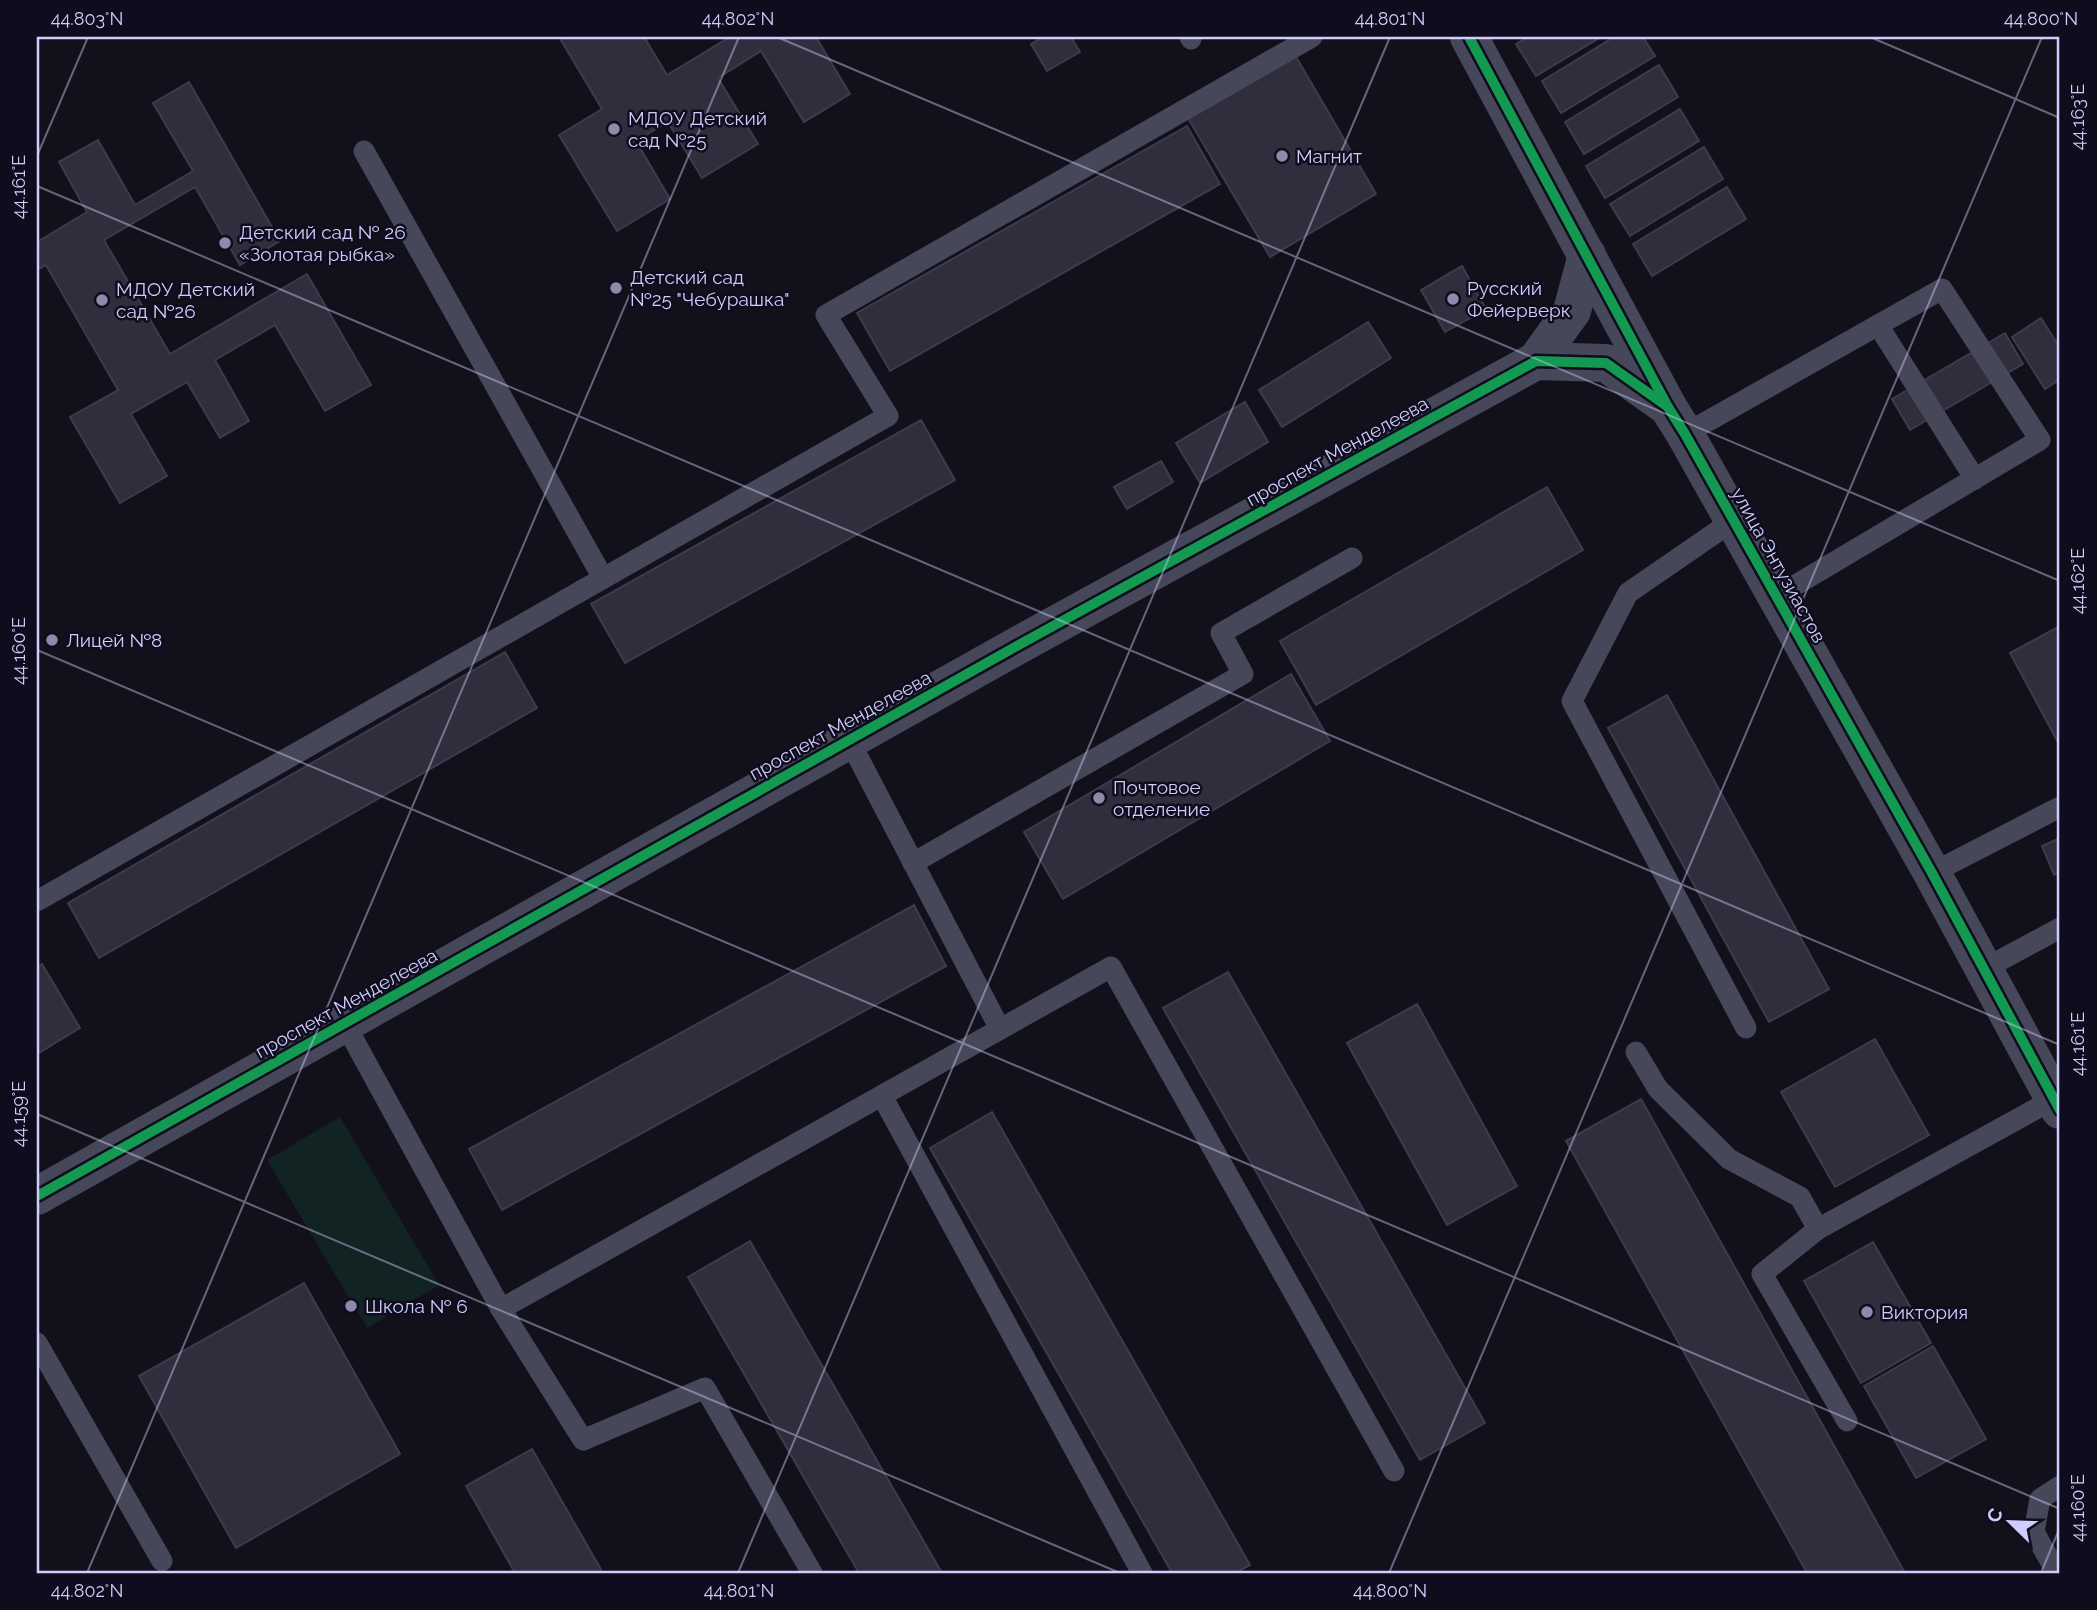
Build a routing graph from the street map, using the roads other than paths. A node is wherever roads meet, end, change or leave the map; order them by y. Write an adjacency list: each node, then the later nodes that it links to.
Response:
1 (1312, 37): 11 (lane)
2 (1469, 37): 4 (street, улица Энтузиастов)
3 (364, 151): 11 (lane)
4 (1587, 255): 6 (street); 7 (street, улица Энтузиастов)
5 (1878, 325): 7 (lane); 8 (lane); 8 (lane)
6 (1536, 362): 7 (street, проспект Менделеева); 13 (street, проспект Менделеева)
7 (1677, 421): 9 (street, улица Энтузиастов)
8 (1975, 479): 12 (lane)
9 (1734, 520): 12 (street, улица Энтузиастов); 21 (lane)
10 (1352, 558): 15 (lane)
11 (603, 578): 17 (lane)
12 (1777, 596): 16 (street, улица Энтузиастов)
13 (849, 740): 15 (lane); 20 (street, проспект Менделеева)
14 (2060, 807): 16 (lane)
15 (913, 863): 22 (lane)
16 (1932, 873): 19 (street, улица Энтузиастов)
17 (37, 901)
18 (2060, 928): 19 (lane)
19 (1984, 969): 25 (street, улица Энтузиастов)
20 (345, 1024): 26 (street, проспект Менделеева); 28 (lane)
21 (1746, 1028)
22 (1000, 1029): 24 (lane); 31 (lane)
23 (1636, 1052): 27 (lane)
24 (881, 1096): 28 (lane); 35 (lane)
25 (2057, 1105): 27 (lane)
26 (37, 1196)
27 (1818, 1229): 30 (lane)
28 (501, 1309): 34 (lane)
29 (37, 1343): 33 (lane)
30 (1847, 1421)
31 (1394, 1471)
32 (2060, 1486): 36 (lane)
33 (162, 1561)
34 (811, 1573)
35 (1142, 1573)
36 (2057, 1573)

